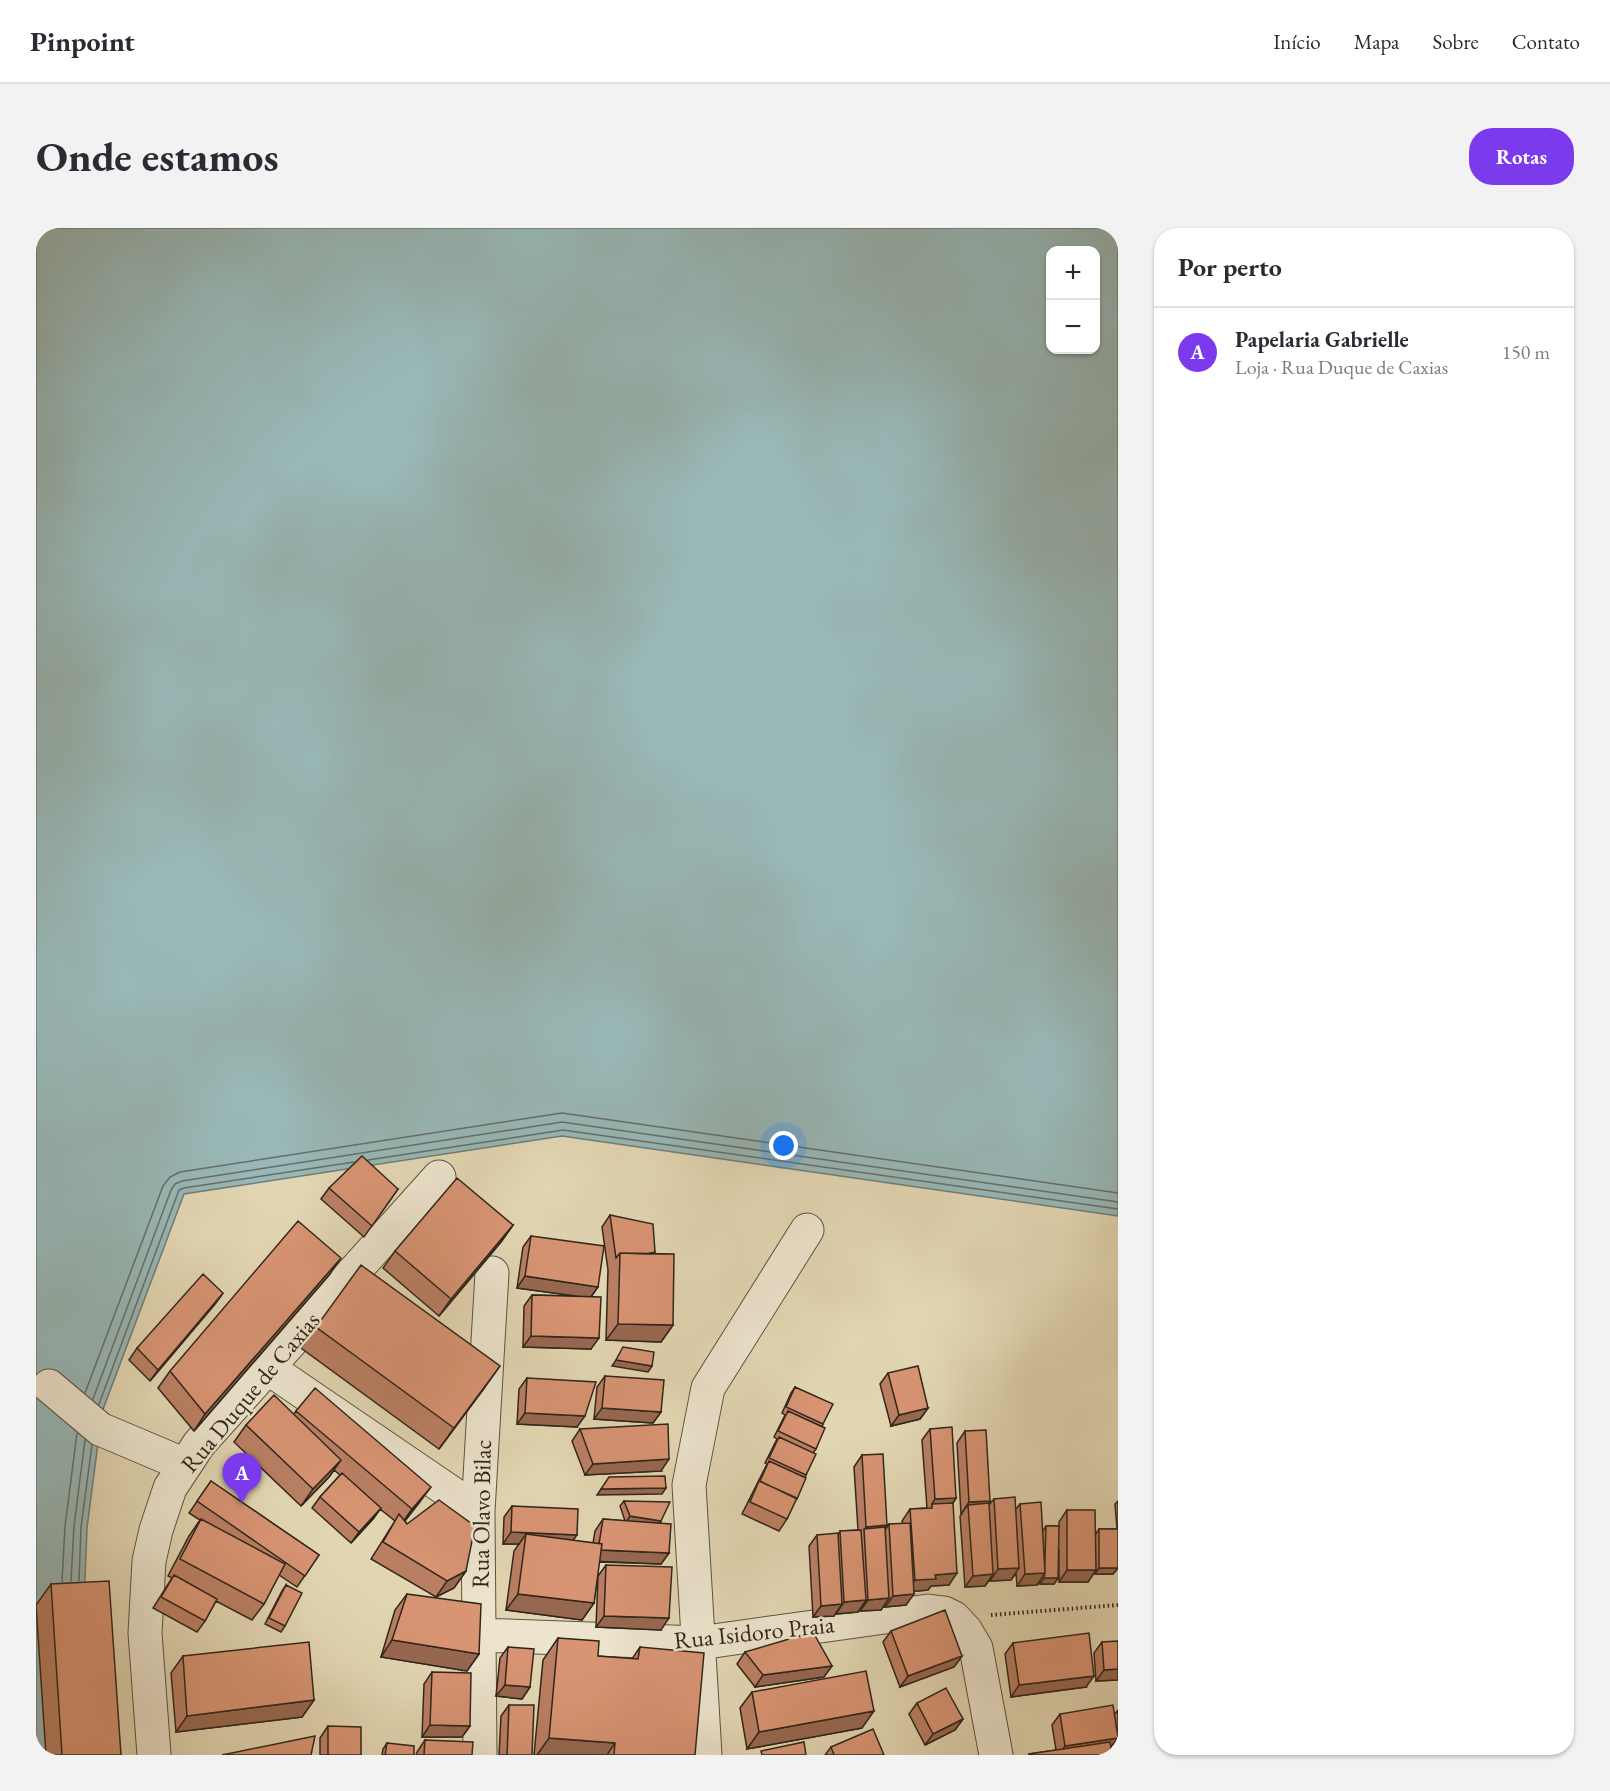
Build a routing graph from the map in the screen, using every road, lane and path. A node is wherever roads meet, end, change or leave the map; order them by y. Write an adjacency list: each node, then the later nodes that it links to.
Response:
1 (439, 1177): 4 (street, Rua Duque de Caxias)
2 (807, 1230): 11 (street)
3 (492, 1273): 7 (street, Rua Olavo Bilac)
4 (268, 1368): 6 (street, Rua Duque de Caxias); 7 (street)
5 (50, 1386): 6 (street)
6 (185, 1465): 12 (street, Rua Duque de Caxias)
7 (478, 1511): 10 (street, Rua Olavo Bilac)
8 (1118, 1605): 9 (path)
9 (954, 1618): 11 (street, Rua Isidoro Praia); 15 (street)
10 (480, 1635): 11 (street, Rua Isidoro Praia); 13 (street, Rua Olavo Bilac)
11 (699, 1643): 14 (street)
12 (154, 1755)
13 (480, 1755)
14 (705, 1755)
15 (996, 1755)

